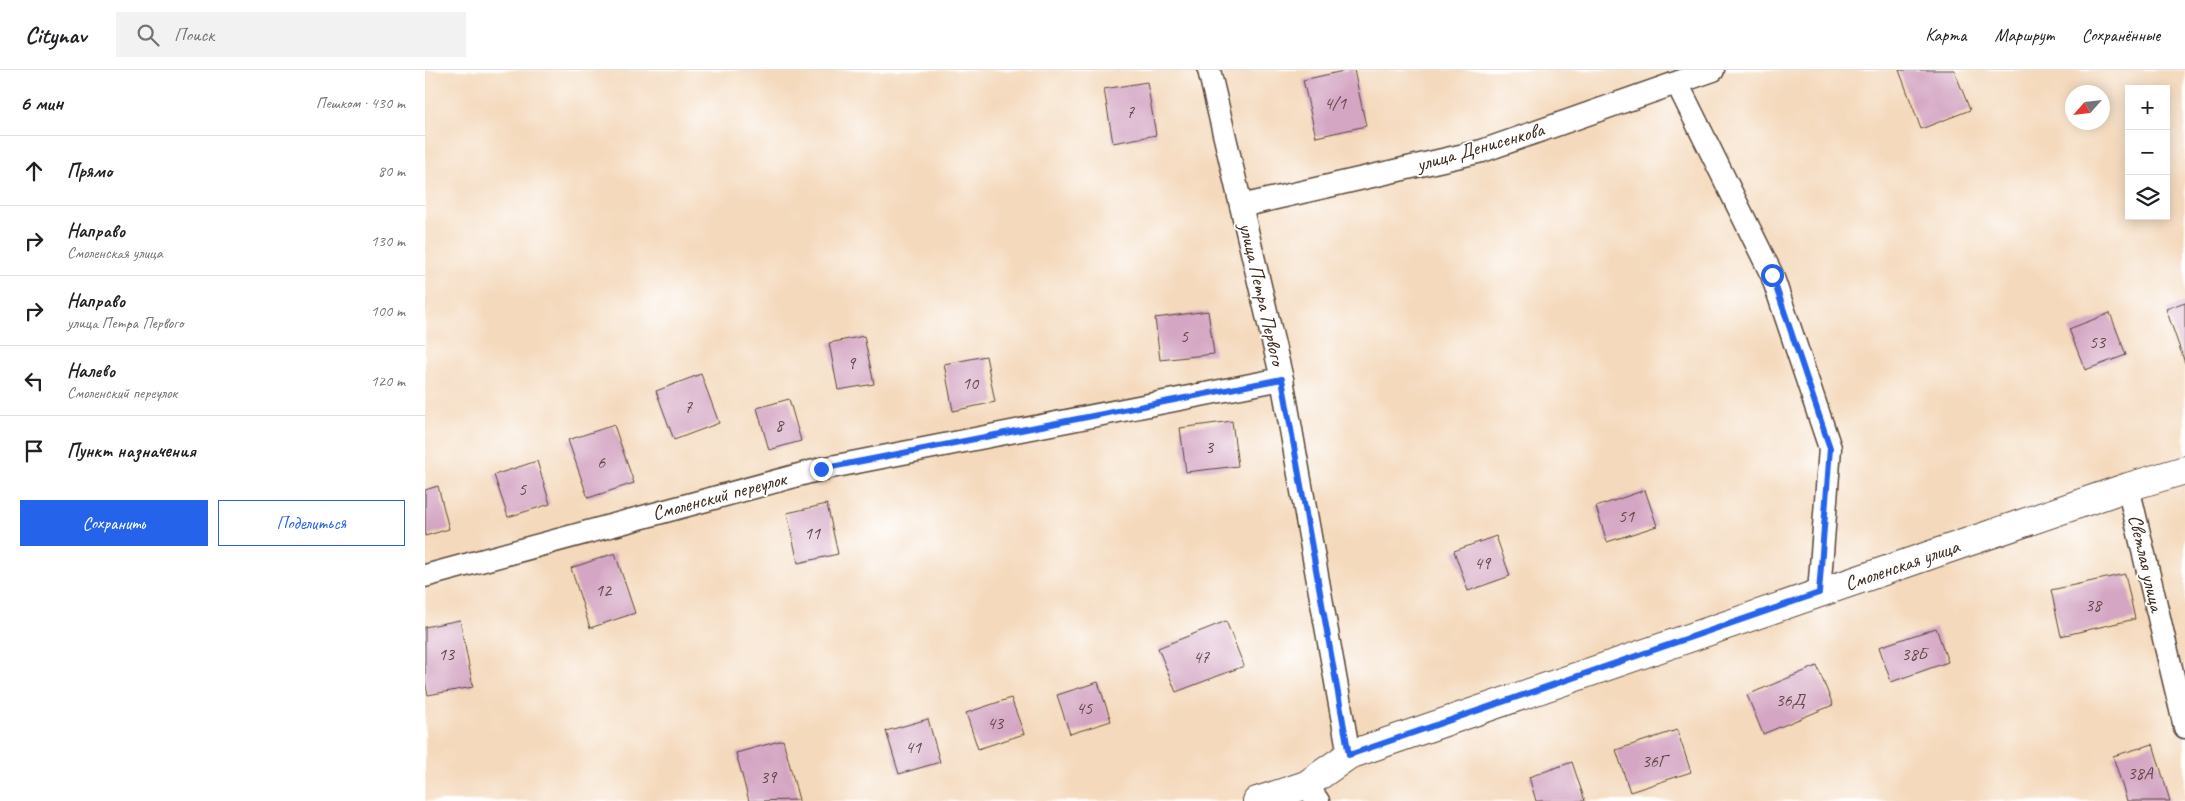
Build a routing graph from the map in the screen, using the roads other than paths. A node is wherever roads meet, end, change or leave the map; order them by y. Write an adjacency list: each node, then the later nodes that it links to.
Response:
1 (1209, 70): 4 (street, улица Петра Первого)
2 (1713, 70): 3 (street, улица Денисенкова)
3 (1677, 83): 4 (street, улица Денисенкова); 9 (street)
4 (1241, 206): 5 (street, улица Петра Первого)
5 (1282, 379): 8 (street, Смоленский переулок); 11 (street, улица Петра Первого)
6 (2185, 470): 7 (street, Смоленская улица)
7 (2128, 487): 9 (street, Смоленская улица); 10 (street, Светлая улица)
8 (425, 576)
9 (1819, 593): 11 (street, Смоленская улица)
10 (2185, 728)
11 (1349, 755): 12 (street, Смоленская улица)
12 (1312, 793): 13 (street, Смоленская улица)
13 (1257, 801)

